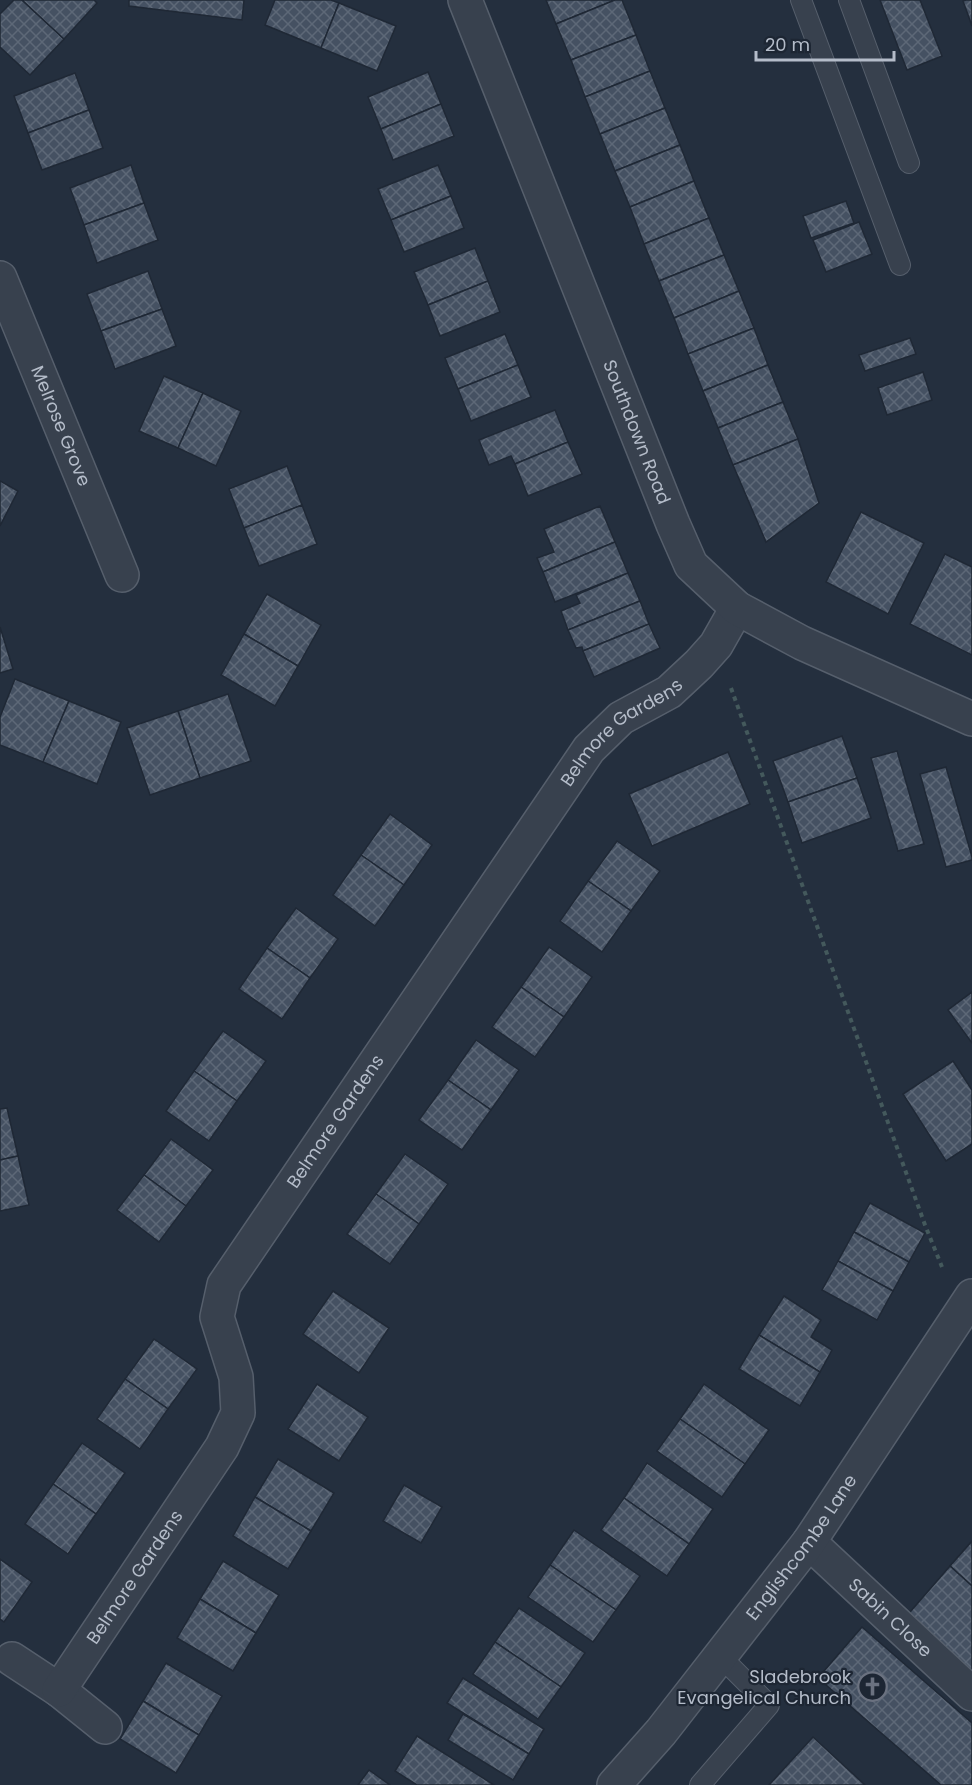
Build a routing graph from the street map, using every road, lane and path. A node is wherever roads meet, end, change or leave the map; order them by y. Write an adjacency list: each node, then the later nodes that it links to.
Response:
1 (465, 0): 8 (street, Southdown Road)
2 (801, 0): 5 (lane)
3 (849, 0): 4 (lane)
4 (909, 163)
5 (900, 265)
6 (0, 278): 7 (street, Melrose Grove)
7 (122, 575)
8 (737, 608): 9 (street, Belmore Gardens); 10 (street, Southdown Road)
9 (716, 645): 11 (path); 16 (street, Belmore Gardens)
10 (972, 719)
11 (937, 1256)
12 (972, 1296): 13 (street, Englishcombe Lane)
13 (809, 1542): 14 (street, Englishcombe Lane); 17 (street, Sabin Close)
14 (720, 1656): 19 (street, Englishcombe Lane); 20 (lane)
15 (12, 1659): 16 (street)
16 (59, 1690): 18 (street)
17 (972, 1694)
18 (105, 1726)
19 (628, 1780)
20 (700, 1785)

